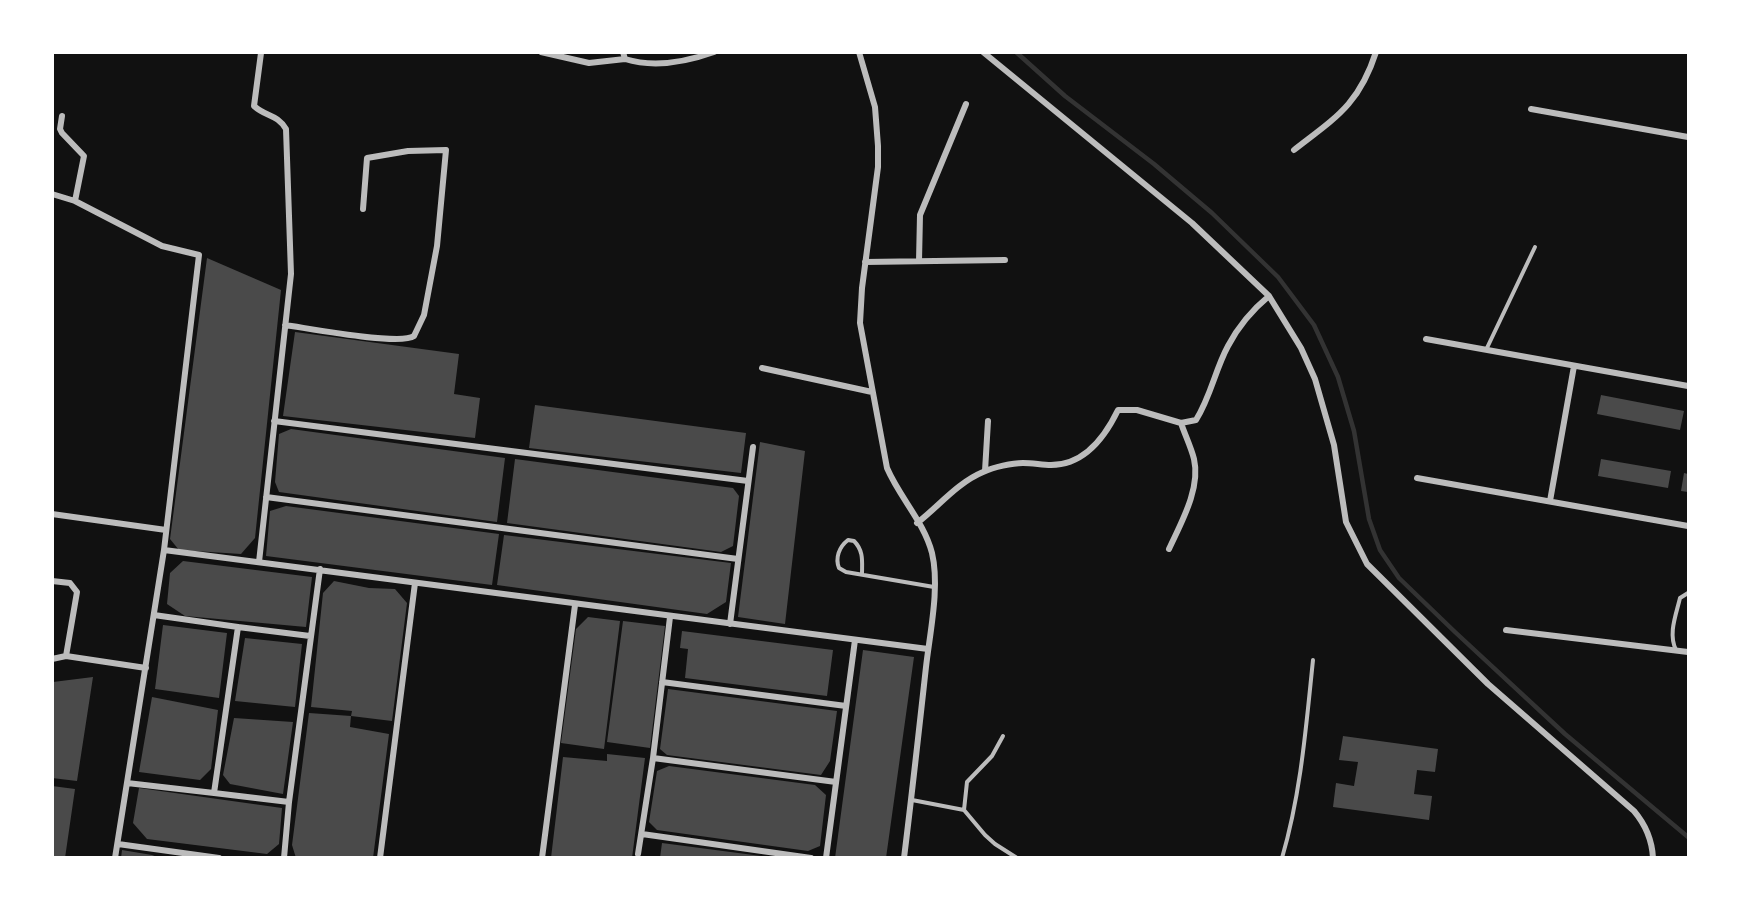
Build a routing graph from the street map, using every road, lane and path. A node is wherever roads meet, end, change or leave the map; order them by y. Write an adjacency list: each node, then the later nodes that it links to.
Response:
1 (541, 52): 7 (street)
2 (714, 52): 7 (street)
3 (860, 52): 19 (street)
4 (983, 52): 20 (street)
5 (1376, 52): 12 (street)
6 (261, 53): 21 (street)
7 (624, 56)
8 (966, 104): 18 (street)
9 (1531, 109): 11 (street)
10 (62, 116): 14 (street)
11 (1689, 136)
12 (1294, 150)
13 (52, 194): 14 (street)
14 (75, 201): 40 (street)
15 (363, 209): 21 (street)
16 (1535, 247): 23 (lane)
17 (1005, 260): 18 (street)
18 (919, 261): 19 (street)
19 (865, 262): 27 (street)
20 (1269, 296): 30 (street); 90 (street)
21 (285, 324): 28 (street)
22 (1426, 339): 23 (street)
23 (1486, 350): 24 (street)
24 (1574, 366): 26 (street); 36 (street)
25 (762, 368): 27 (street)
26 (1689, 386)
27 (872, 392): 38 (street)
28 (274, 421): 34 (street); 35 (street)
29 (988, 421): 32 (street)
30 (1181, 423): 32 (street); 41 (street)
31 (753, 447): 34 (street)
32 (985, 471): 38 (street)
33 (1417, 478): 36 (street)
34 (748, 481): 43 (street)
35 (266, 497): 43 (street); 44 (street)
36 (1550, 501): 39 (street)
37 (52, 514): 40 (street)
38 (917, 523): 49 (street)
39 (1689, 526)
40 (166, 530): 42 (street)
41 (1169, 549)
42 (164, 550): 44 (street); 52 (street)
43 (738, 559): 54 (street)
44 (259, 562): 45 (street)
45 (320, 569): 48 (street); 57 (street)
46 (862, 574): 46 (lane); 49 (lane)
47 (52, 581): 62 (street)
48 (415, 582): 51 (street); 83 (street)
49 (934, 587): 59 (street)
50 (1689, 593): 60 (lane)
51 (575, 605): 53 (street); 84 (street)
52 (154, 615): 55 (street); 65 (street)
53 (670, 617): 54 (street); 66 (street)
54 (730, 624): 58 (street)
55 (238, 627): 57 (street); 72 (street)
56 (1506, 630): 60 (street)
57 (310, 636): 74 (street)
58 (855, 640): 59 (street); 67 (street)
59 (928, 649): 73 (street)
60 (1677, 650): 61 (street)
61 (1689, 652)
62 (66, 656): 63 (street); 65 (street)
63 (52, 659)
64 (1313, 660): 89 (lane)
65 (146, 668): 71 (street)
66 (662, 682): 67 (street); 69 (street)
67 (846, 706): 70 (street)
68 (1003, 736): 75 (lane)
69 (653, 758): 70 (street); 76 (street)
70 (836, 782): 86 (street)
71 (127, 783): 72 (street); 77 (street)
72 (214, 793): 74 (street)
73 (911, 800): 75 (lane); 87 (street)
74 (289, 802): 82 (street)
75 (964, 810): 88 (lane)
76 (642, 834): 78 (street); 85 (street)
77 (118, 844): 79 (street); 80 (street)
78 (638, 854)
79 (191, 856): 81 (street)
80 (115, 858)
81 (219, 858)
82 (284, 858)
83 (380, 858)
84 (542, 858)
85 (811, 858)
86 (826, 858)
87 (904, 858)
88 (1017, 858)
89 (1282, 858)
90 (1653, 858)

